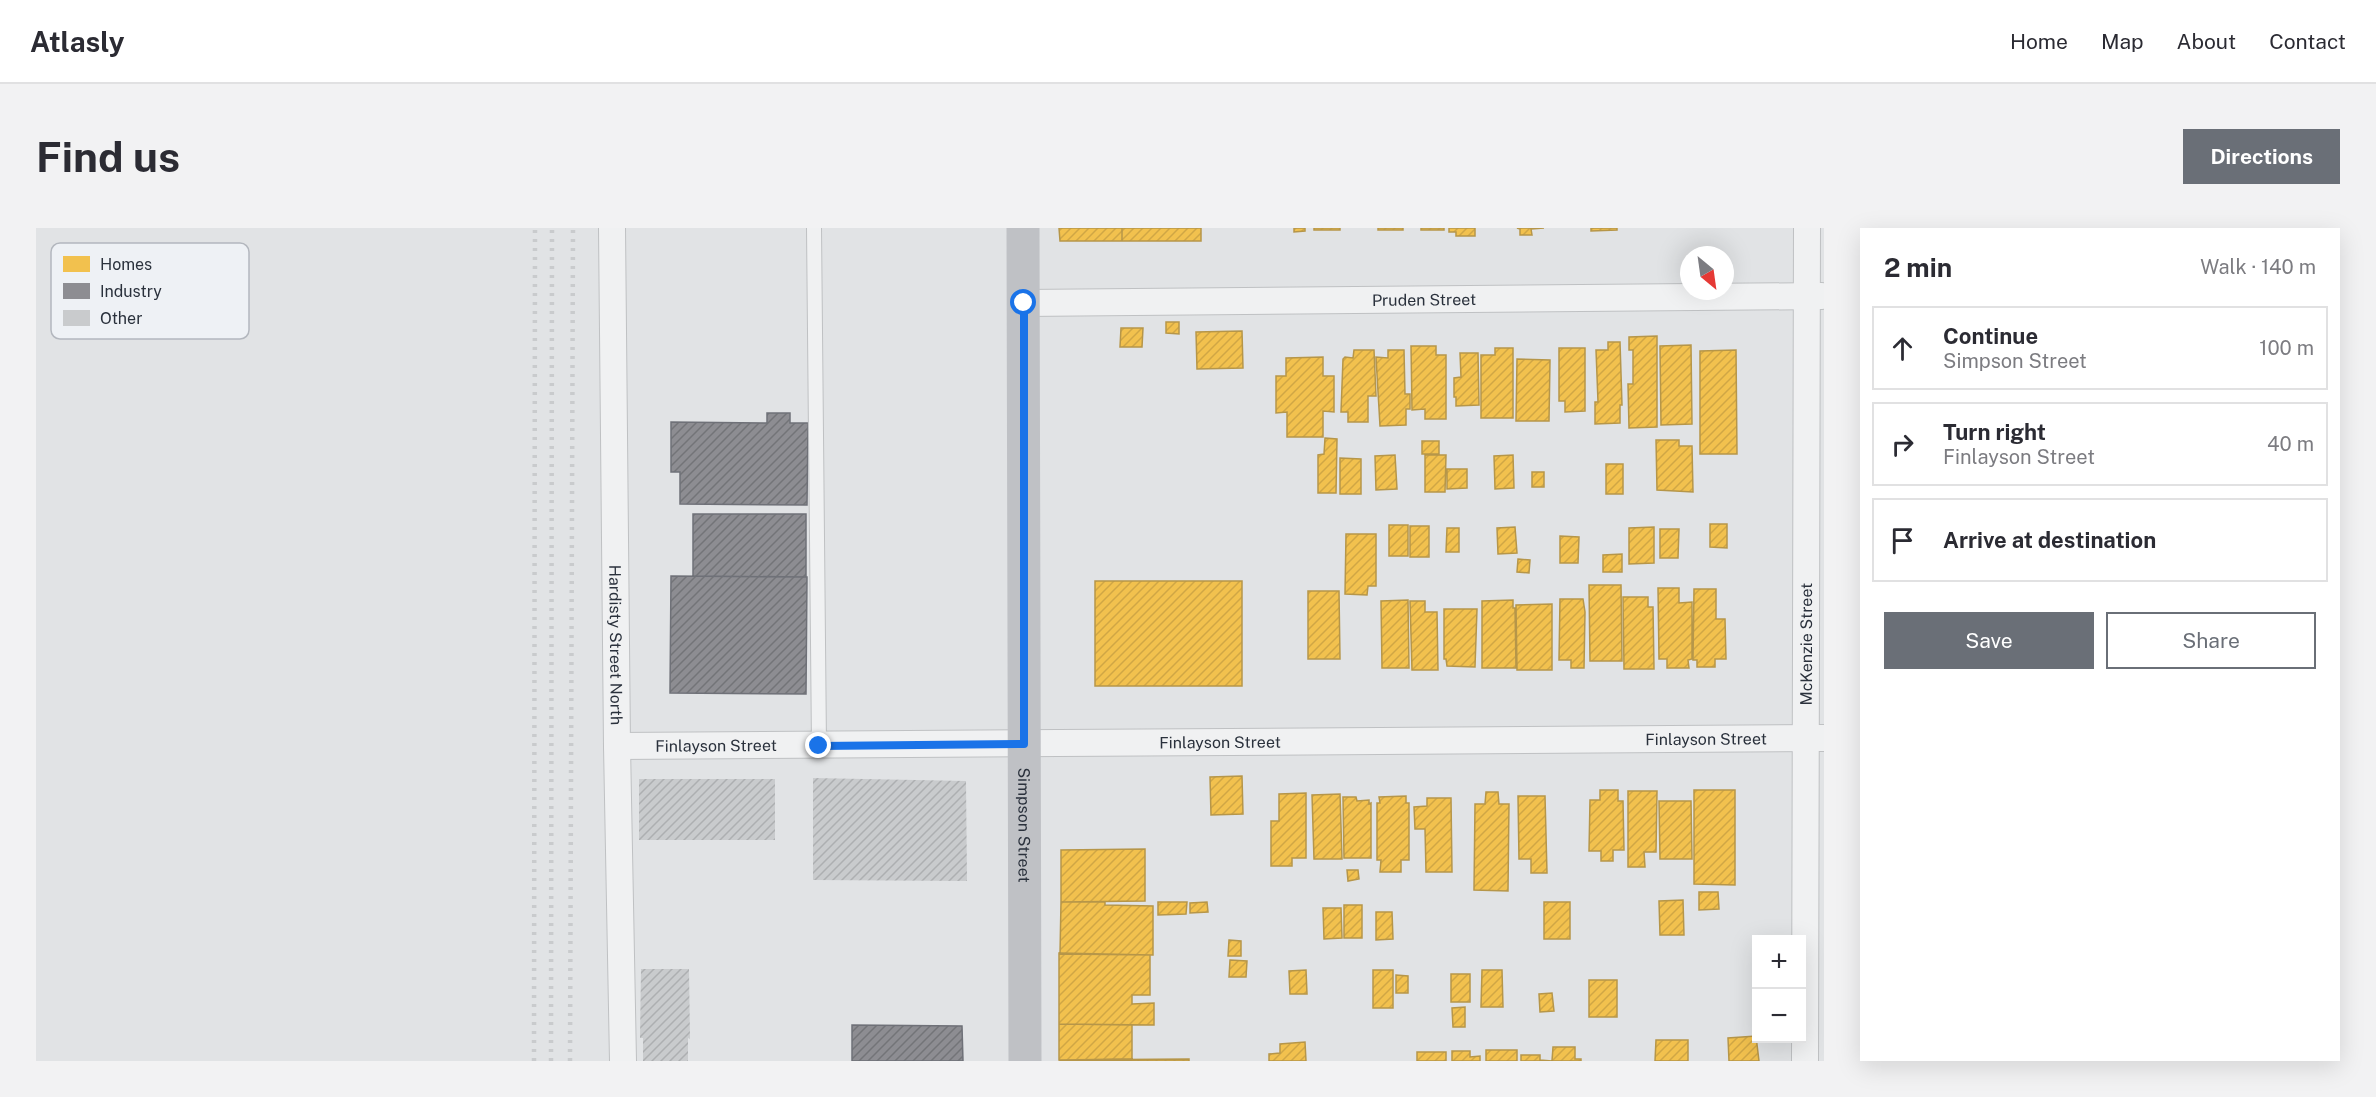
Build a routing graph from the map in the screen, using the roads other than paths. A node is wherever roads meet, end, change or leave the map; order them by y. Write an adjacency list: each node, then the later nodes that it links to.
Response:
1 (612, 228): 9 (street, Hardisty Street North)
2 (814, 228): 10 (lane)
3 (1023, 228): 6 (main road, Simpson Street)
4 (1807, 228): 5 (street, McKenzie Street)
5 (1815, 296): 6 (street, Pruden Street); 7 (street, McKenzie Street)
6 (1024, 303): 8 (main road, Simpson Street)
7 (1814, 738): 8 (street, Finlayson Street); 13 (street, McKenzie Street)
8 (1024, 744): 10 (street, Finlayson Street); 12 (main road, Simpson Street)
9 (617, 746): 10 (street, Finlayson Street); 11 (street, Hardisty Street North)
10 (819, 746)
11 (623, 1061)
12 (1025, 1061)
13 (1805, 1061)

